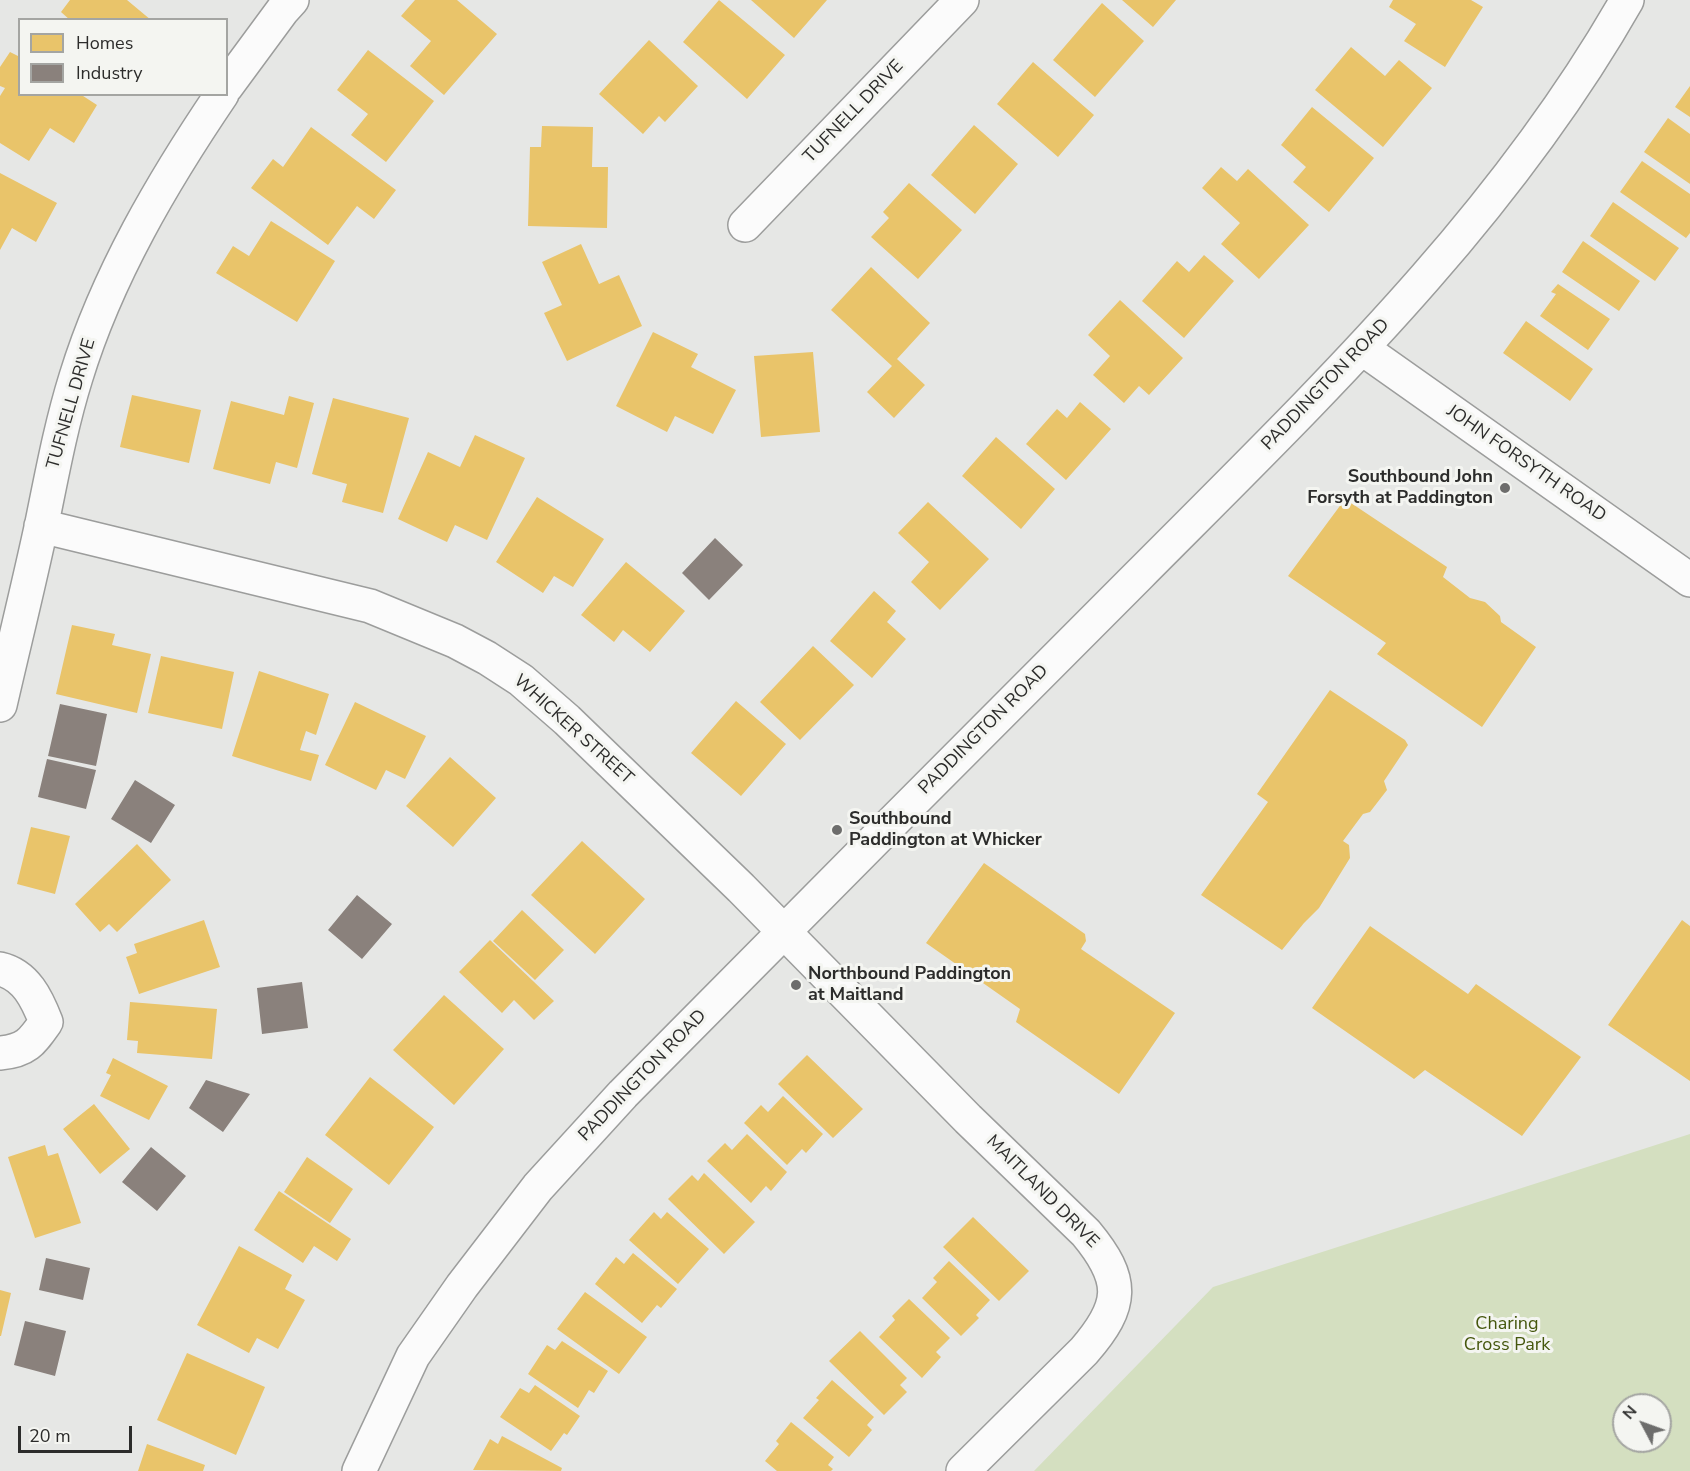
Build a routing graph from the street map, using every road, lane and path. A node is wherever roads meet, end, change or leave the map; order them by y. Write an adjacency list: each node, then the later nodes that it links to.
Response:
1 (292, 0): 4 (street)
2 (962, 0): 6 (street, TUFNELL DRIVE)
3 (1628, 0): 7 (street, PADDINGTON ROAD)
4 (228, 84)
5 (221, 96): 8 (street, TUFNELL DRIVE)
6 (745, 225)
7 (1363, 349): 9 (street, JOHN FORSYTH ROAD); 11 (street, PADDINGTON ROAD)
8 (41, 526): 10 (street, TUFNELL DRIVE); 11 (street, WHICKER STREET)
9 (1690, 580)
10 (0, 705)
11 (783, 933): 14 (street, PADDINGTON ROAD); 15 (street, MAITLAND DRIVE)
12 (0, 969): 13 (street)
13 (0, 1053)
14 (359, 1471)
15 (963, 1471)

